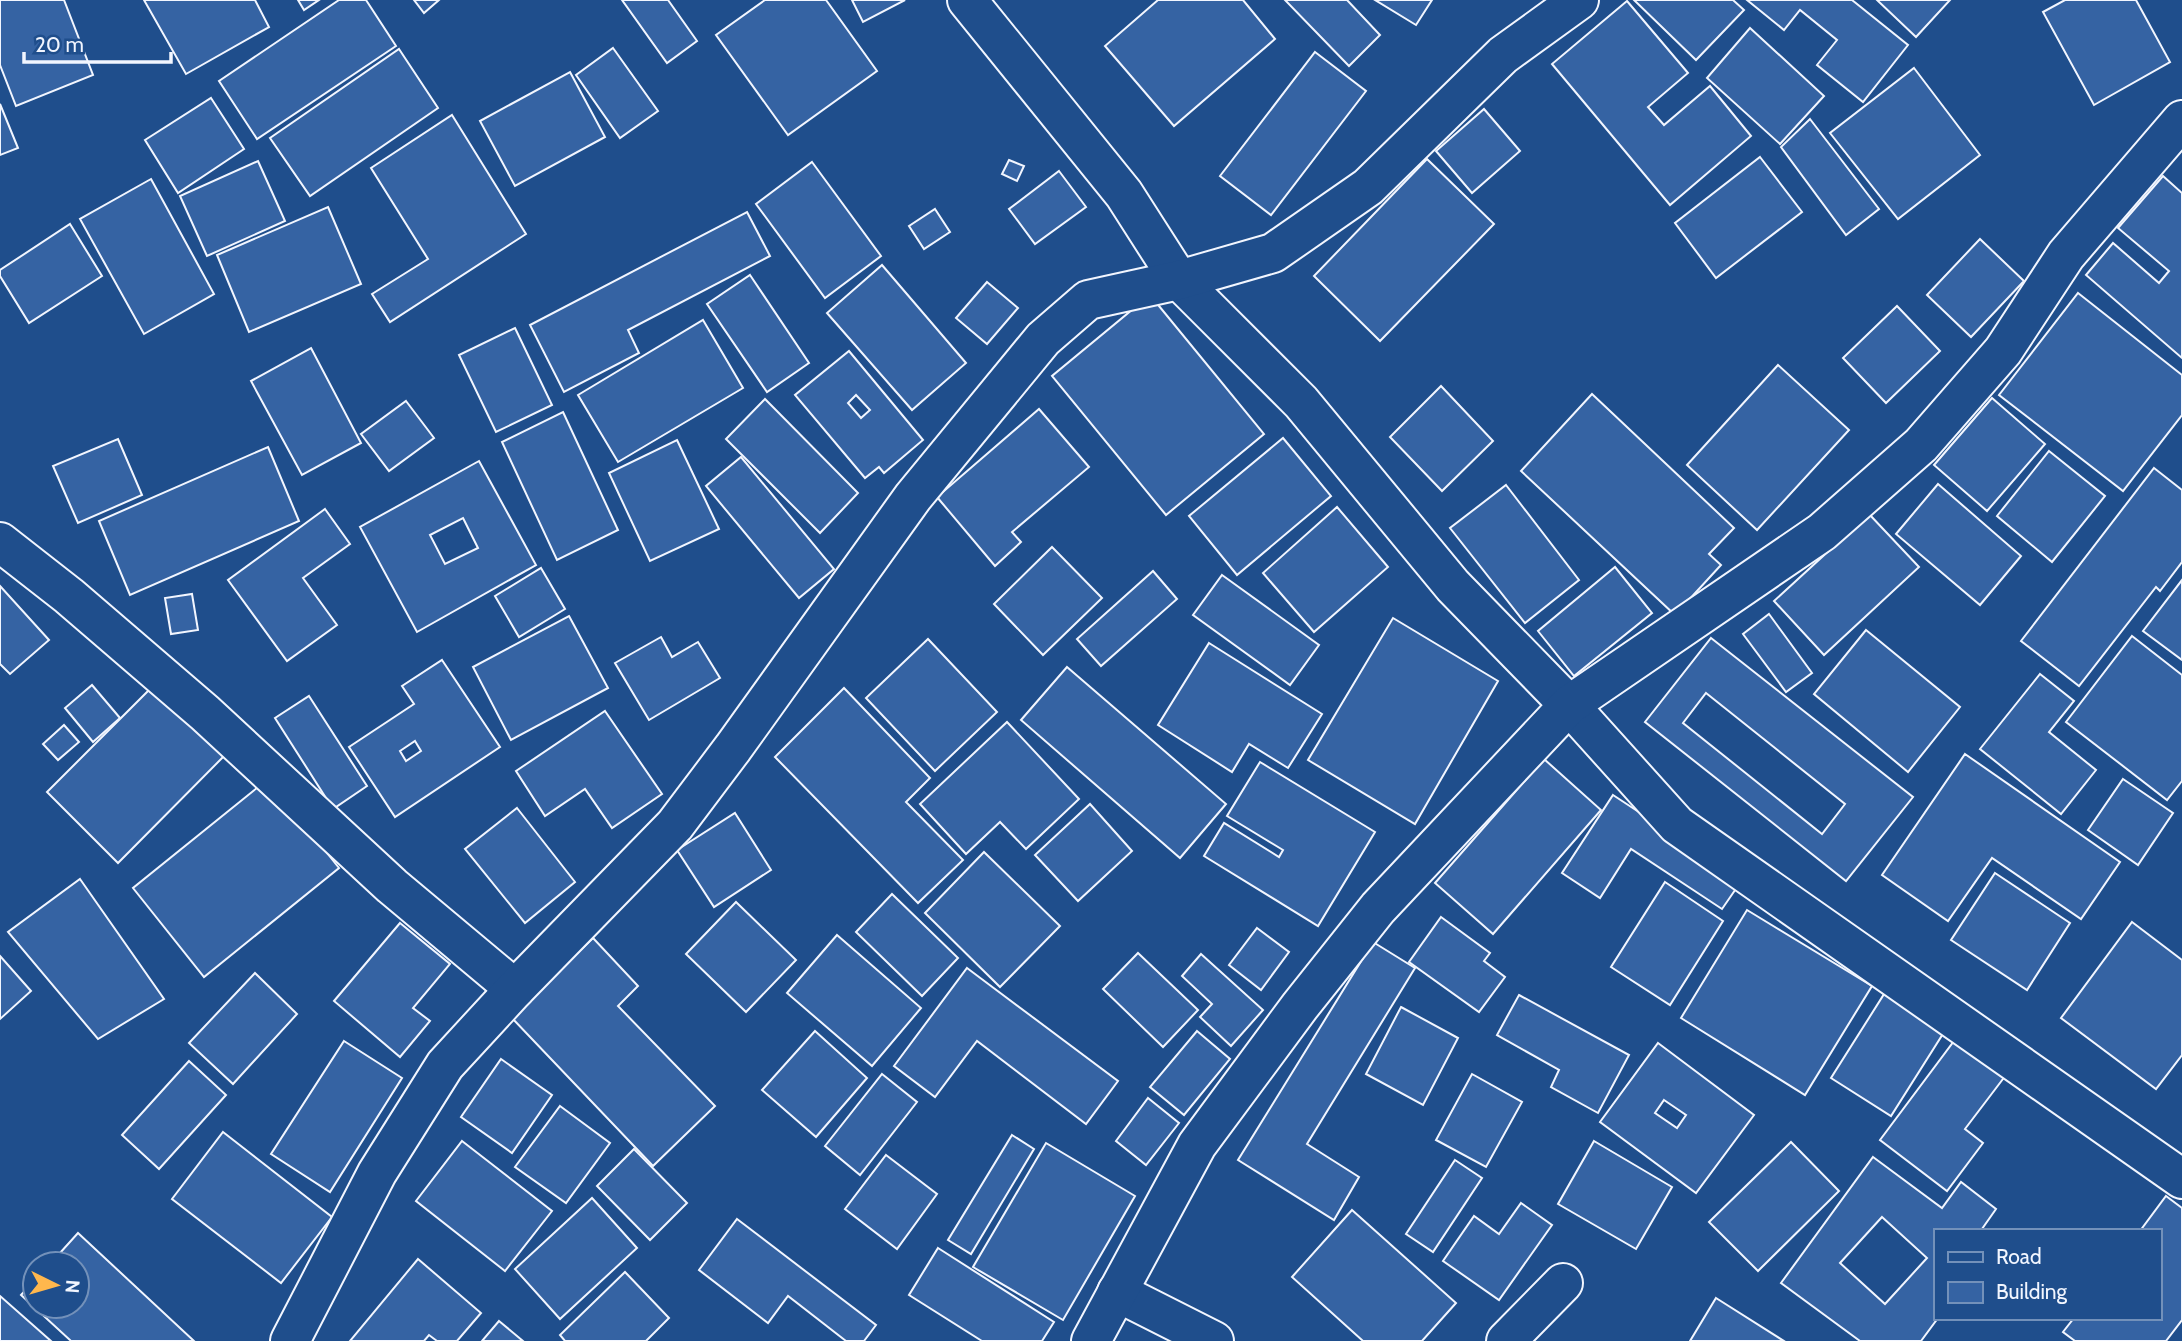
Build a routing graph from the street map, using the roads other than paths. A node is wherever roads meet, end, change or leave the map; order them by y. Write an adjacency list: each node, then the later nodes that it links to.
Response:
1 (967, 0): 4 (street)
2 (1579, 0): 4 (street)
3 (2182, 120): 6 (street)
4 (1179, 280): 6 (street); 7 (street)
5 (0, 542): 7 (street)
6 (1569, 705): 8 (street); 10 (street)
7 (515, 989): 11 (street)
8 (2182, 1179)
9 (1563, 1283): 14 (street)
10 (1117, 1292): 12 (street); 13 (street)
11 (290, 1341)
12 (1091, 1341)
13 (1214, 1341)
14 (1506, 1341)

